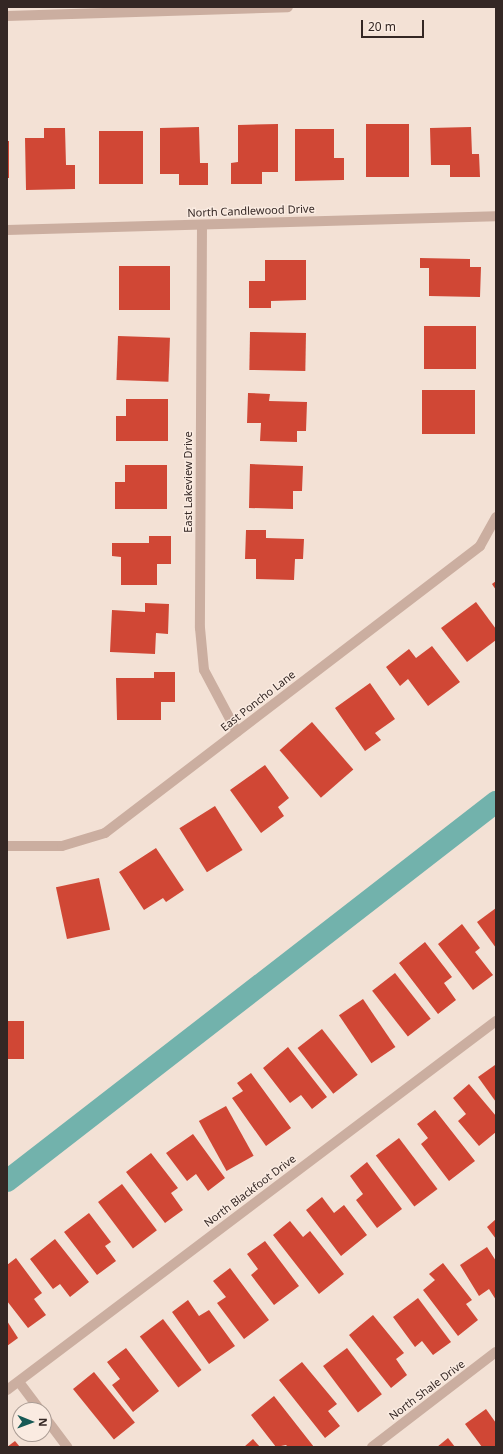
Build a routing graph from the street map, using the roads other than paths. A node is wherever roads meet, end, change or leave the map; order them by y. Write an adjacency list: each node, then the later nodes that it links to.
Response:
1 (288, 7): 2 (street)
2 (7, 16)
3 (496, 216): 4 (street, North Candlewood Drive)
4 (202, 225): 5 (street, North Candlewood Drive); 7 (street, East Lakeview Drive)
5 (7, 230)
6 (496, 517): 7 (street, East Poncho Lane)
7 (237, 732): 8 (street, East Poncho Lane)
8 (7, 846)
9 (496, 1021): 11 (street, North Blackfoot Drive)
10 (496, 1352): 16 (street, North Shale Drive)
11 (19, 1382): 12 (street, North Blackfoot Drive); 13 (street)
12 (7, 1390)
13 (34, 1402)
14 (52, 1427): 15 (street)
15 (67, 1447)
16 (372, 1447)

